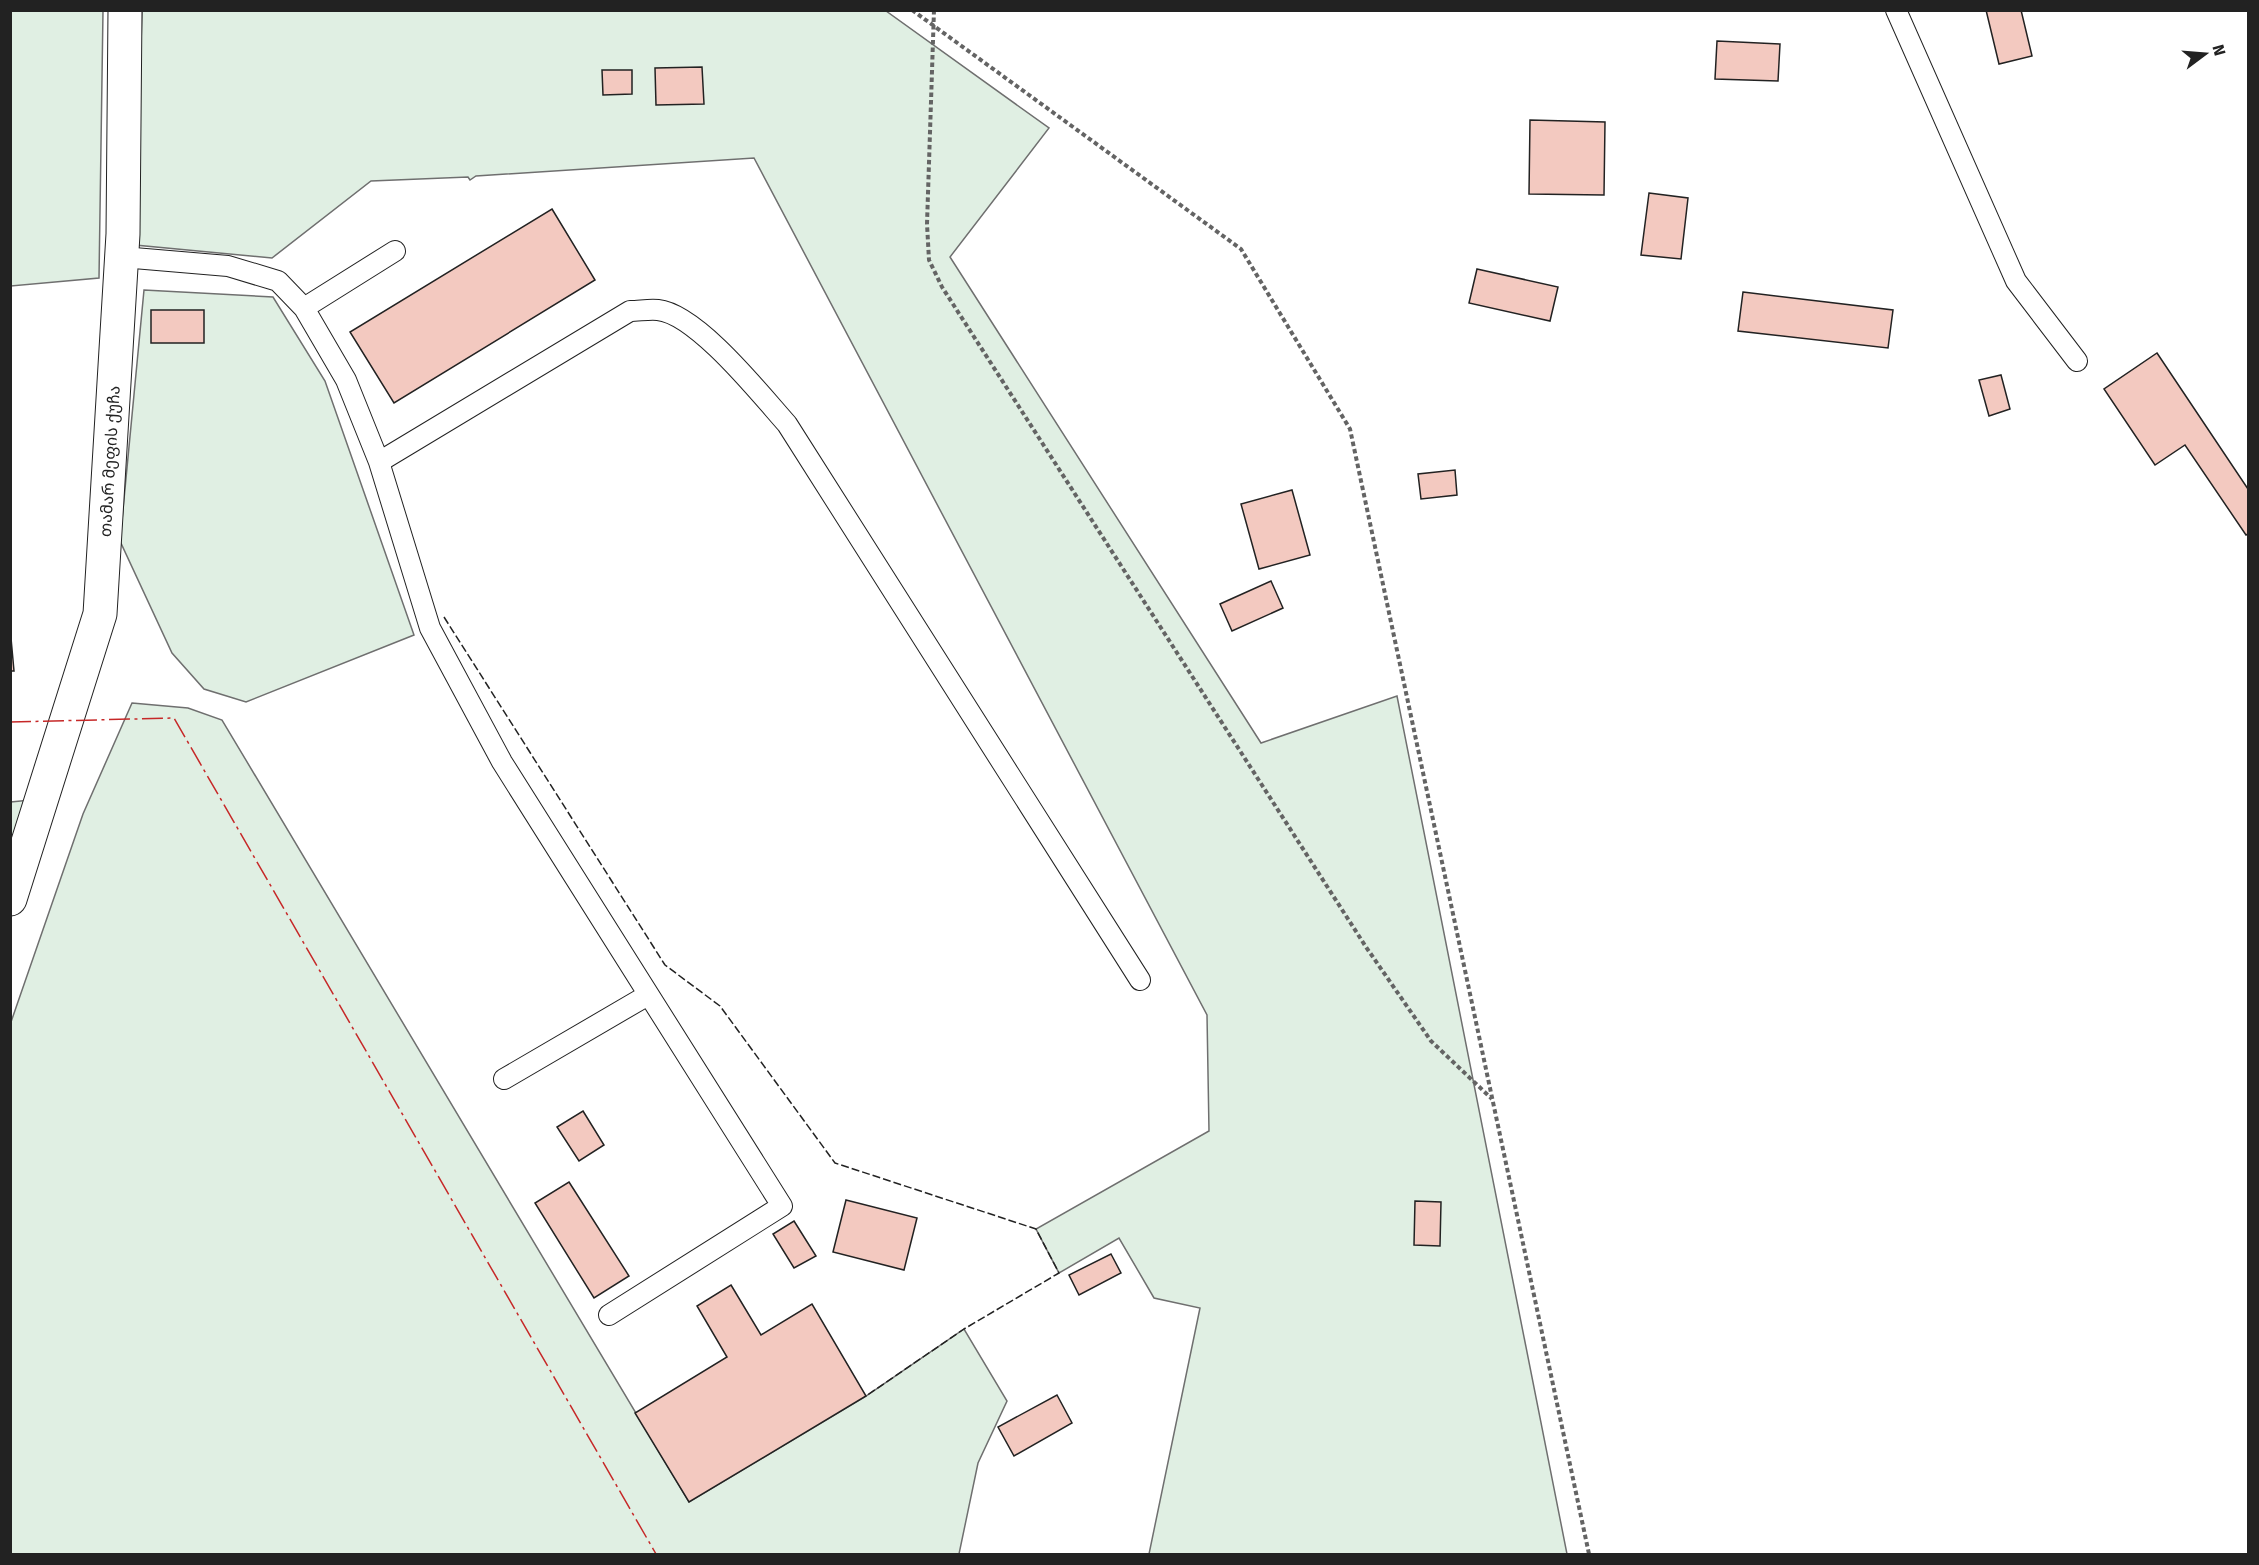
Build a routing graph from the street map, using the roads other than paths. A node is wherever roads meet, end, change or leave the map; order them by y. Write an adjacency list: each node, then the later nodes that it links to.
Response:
1 (125, 10): 4 (street, თამარ მეფის ქუჩა)
2 (1896, 10): 6 (lane)
3 (395, 251): 5 (lane)
4 (122, 257): 5 (lane); 8 (street, თამარ მეფის ქუჩა)
5 (304, 308): 7 (lane)
6 (2077, 360)
7 (379, 462): 9 (lane); 10 (lane)
8 (10, 899)
9 (1140, 980)
10 (648, 995): 11 (lane); 12 (lane)
11 (504, 1079)
12 (609, 1315)

